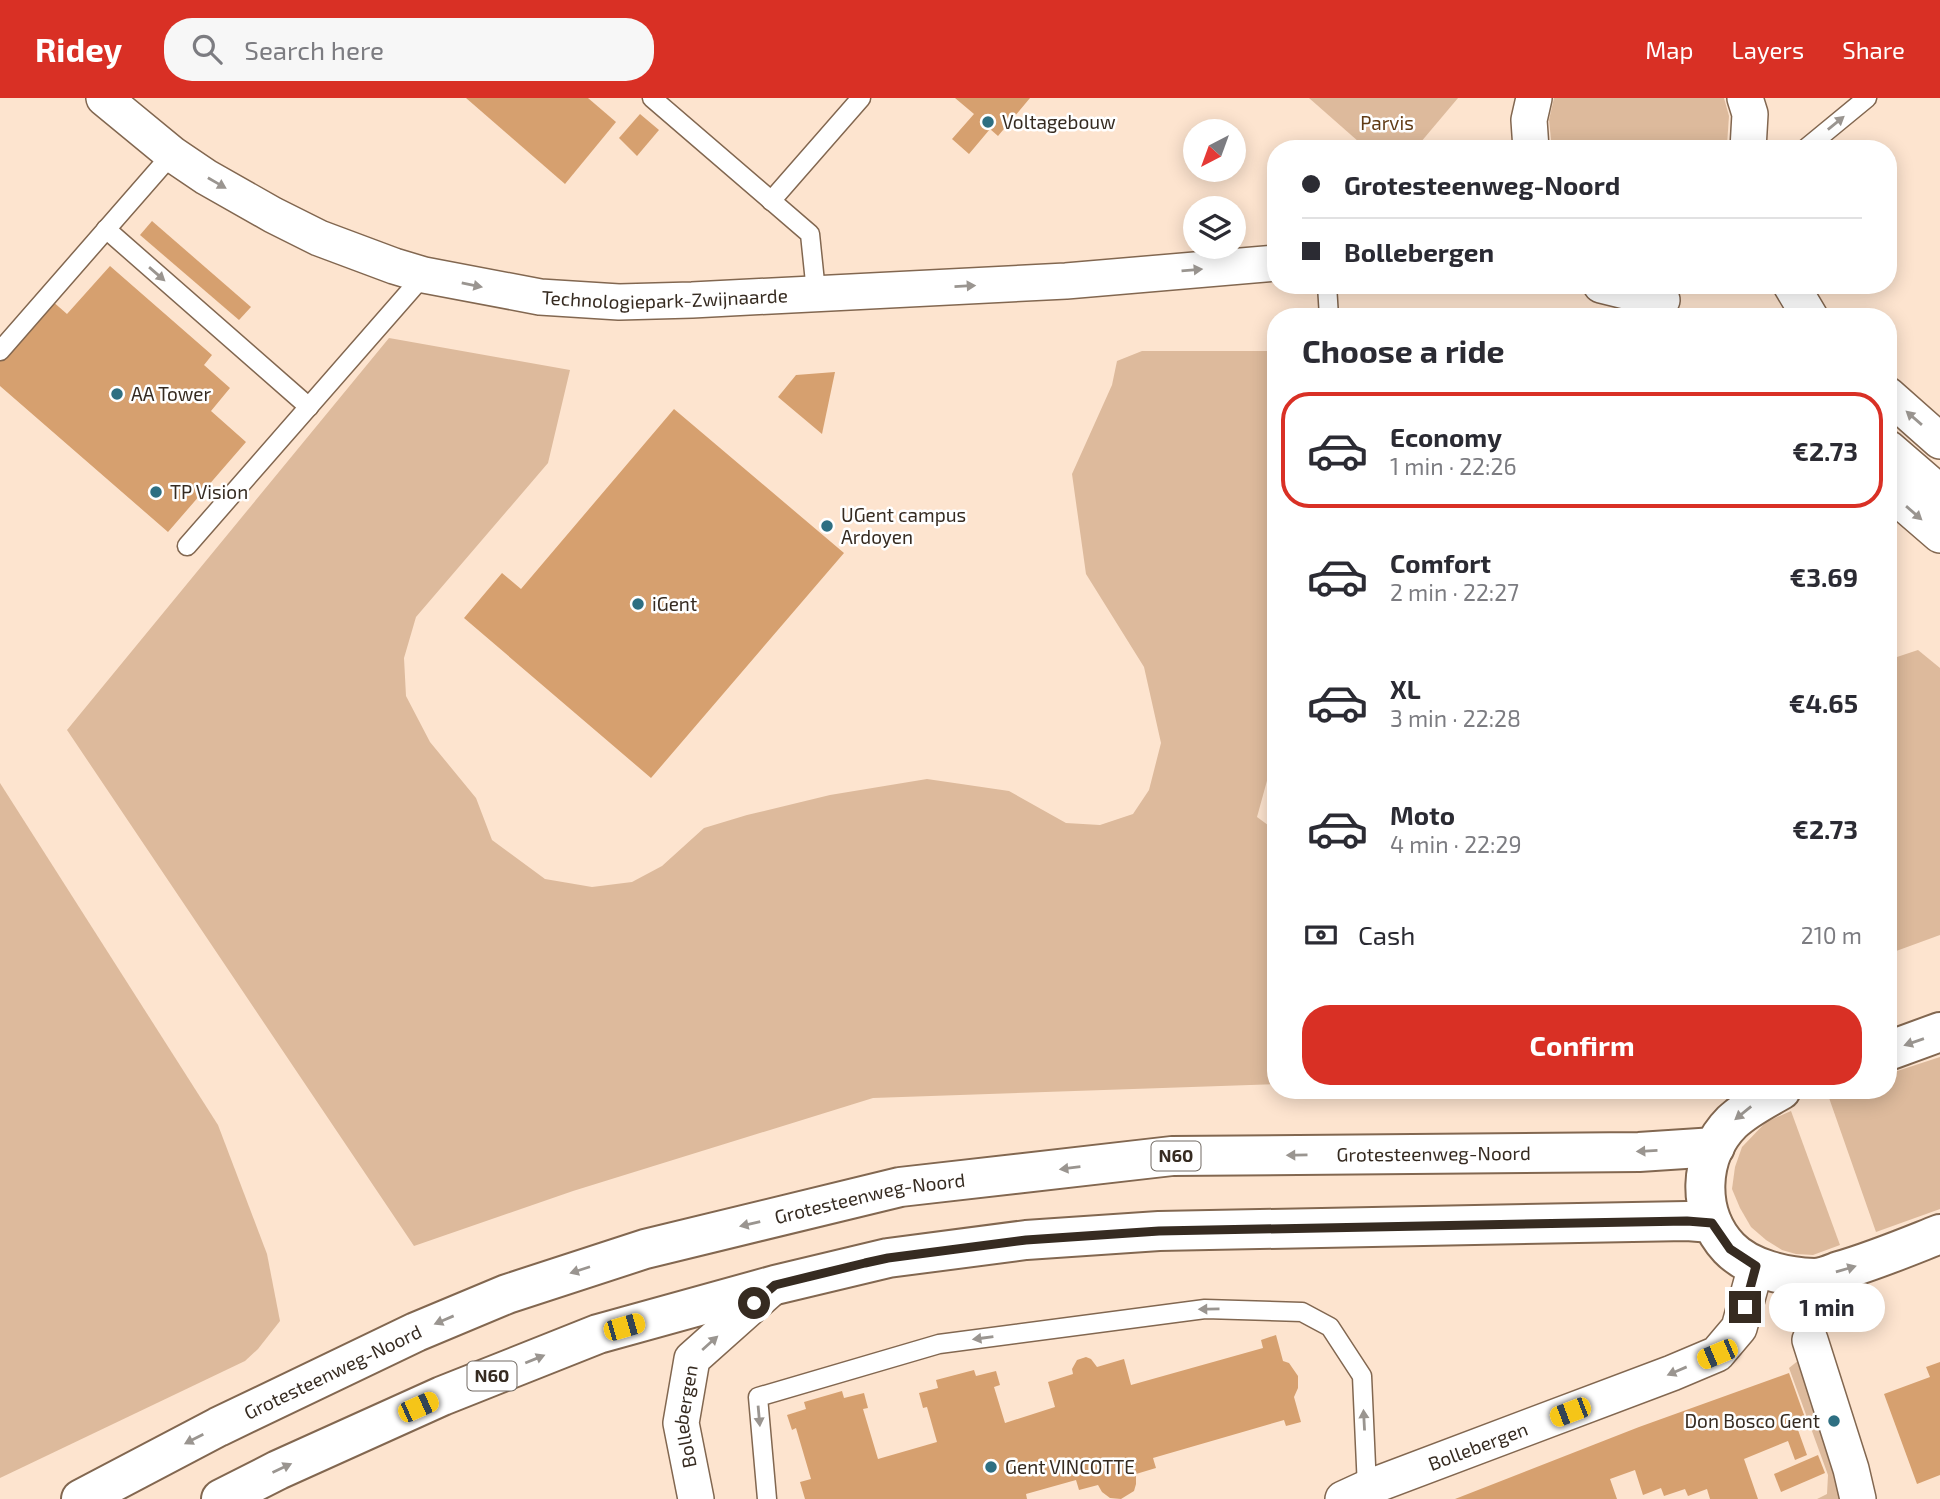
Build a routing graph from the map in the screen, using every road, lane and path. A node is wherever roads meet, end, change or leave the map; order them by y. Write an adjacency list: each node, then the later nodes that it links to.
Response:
1 (104, 98): 10 (street, Technologiepark-Zwijnaarde)
2 (652, 98): 11 (lane)
3 (860, 98): 11 (lane)
4 (1534, 98): 7 (street)
5 (1745, 98): 8 (street)
6 (1867, 98): 9 (lane, one-way to 6)
7 (1530, 140)
8 (1749, 140)
9 (1816, 140)
10 (172, 154): 12 (lane); 14 (street, Technologiepark-Zwijnaarde, one-way to 14)
11 (771, 201): 15 (lane)
12 (106, 229): 18 (lane); 20 (lane, one-way to 20)
13 (1267, 264): 15 (street, Technologiepark-Zwijnaarde, one-way to 13)
14 (424, 275): 15 (street, Technologiepark-Zwijnaarde, one-way to 15); 20 (lane)
15 (816, 292)
16 (1636, 294): 17 (street)
17 (1664, 301)
18 (0, 351)
19 (1897, 404): 21 (street, one-way to 19)
20 (309, 407): 26 (lane)
21 (1940, 441)
22 (1897, 456): 23 (street)
23 (1937, 492)
24 (1897, 498): 25 (street, one-way to 25)
25 (1940, 535)
26 (187, 546)
27 (1940, 1032): 28 (highway, one-way to 28)
28 (1897, 1048)
29 (1765, 1099): 30 (highway, one-way to 30)
30 (1715, 1147): 31 (highway); 37 (highway, Grotesteenweg-Noord / N60, one-way to 37)
31 (1712, 1223): 33 (highway); 34 (highway, N60)
32 (1940, 1234): 33 (highway, one-way to 32)
33 (1756, 1266): 36 (street, Bollebergen, one-way to 36)
34 (775, 1285): 38 (highway, N60, one-way to 34); 39 (street, Bollebergen, one-way to 34)
35 (1810, 1340): 41 (street)
36 (1355, 1494): 40 (lane, one-way to 40)
37 (81, 1499)
38 (221, 1499)
39 (696, 1499)
40 (767, 1499)
41 (1858, 1499)

